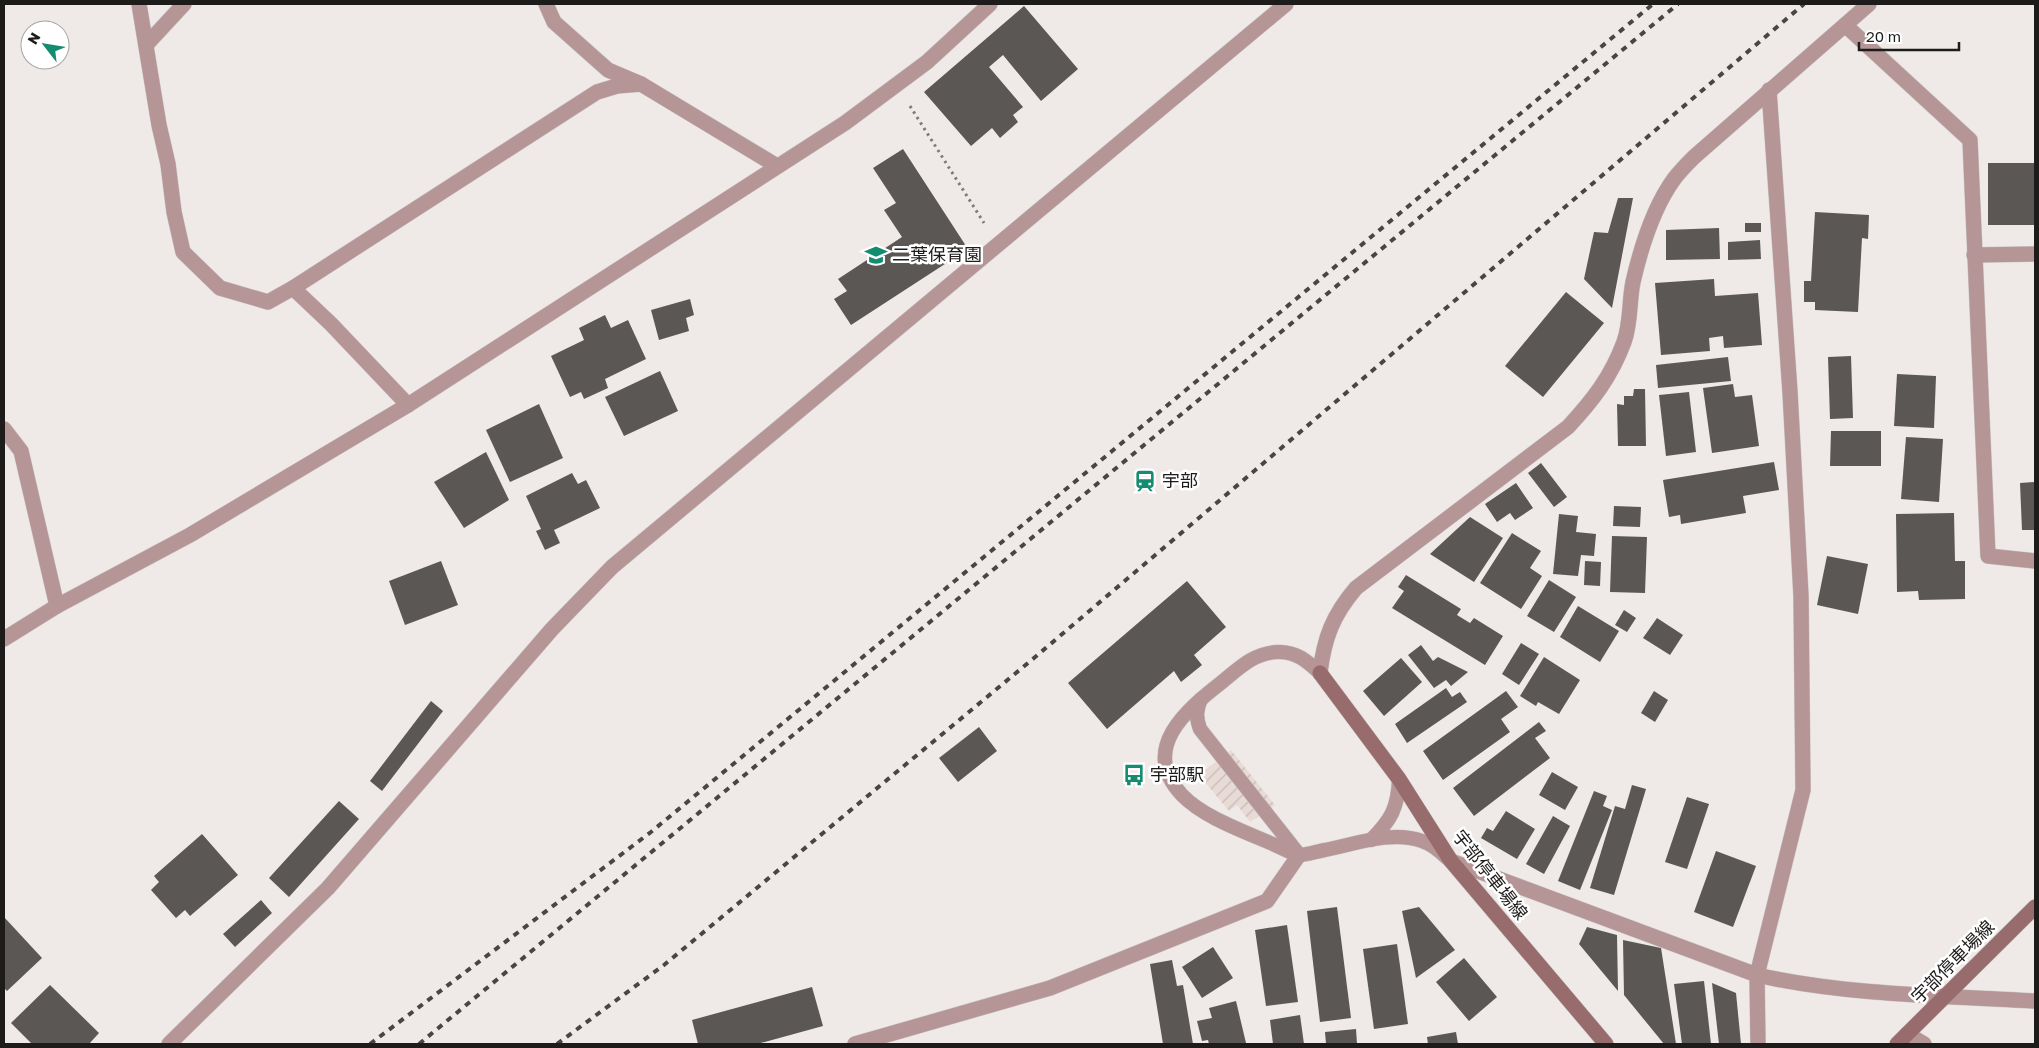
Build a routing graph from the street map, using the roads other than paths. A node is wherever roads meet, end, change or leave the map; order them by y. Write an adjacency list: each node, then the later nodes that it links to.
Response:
1 (139, 4): 8 (street)
2 (184, 4): 8 (street)
3 (546, 4): 9 (street)
4 (990, 4): 11 (street)
5 (1286, 4): 31 (street)
6 (1869, 4): 7 (street)
7 (1845, 25): 10 (street); 12 (street)
8 (146, 44): 14 (street)
9 (641, 84): 11 (street); 14 (street)
10 (1769, 90): 20 (street); 27 (street)
11 (777, 166): 15 (street)
12 (1974, 254): 13 (street); 17 (street)
13 (2035, 254)
14 (293, 288): 15 (street)
15 (408, 405): 18 (street)
16 (4, 429): 18 (street)
17 (2035, 561)
18 (57, 606): 19 (street)
19 (4, 639)
20 (1320, 673): 21 (lane); 22 (main road, 宇部停車場線)
21 (1201, 698): 24 (lane); 24 (lane)
22 (1400, 779): 23 (lane); 25 (main road, 宇部停車場線)
23 (1371, 840): 24 (lane); 25 (lane)
24 (1299, 855): 32 (street)
25 (1451, 861): 27 (street); 33 (main road, 宇部停車場線)
26 (2035, 907): 28 (main road, 宇部停車場線)
27 (1756, 975): 28 (street); 34 (street)
28 (1946, 996): 29 (street); 30 (main road, 宇部停車場線)
29 (2035, 1001)
30 (1902, 1039): 35 (street)
31 (169, 1044)
32 (855, 1044)
33 (1606, 1044)
34 (1758, 1044)
35 (1924, 1044)

